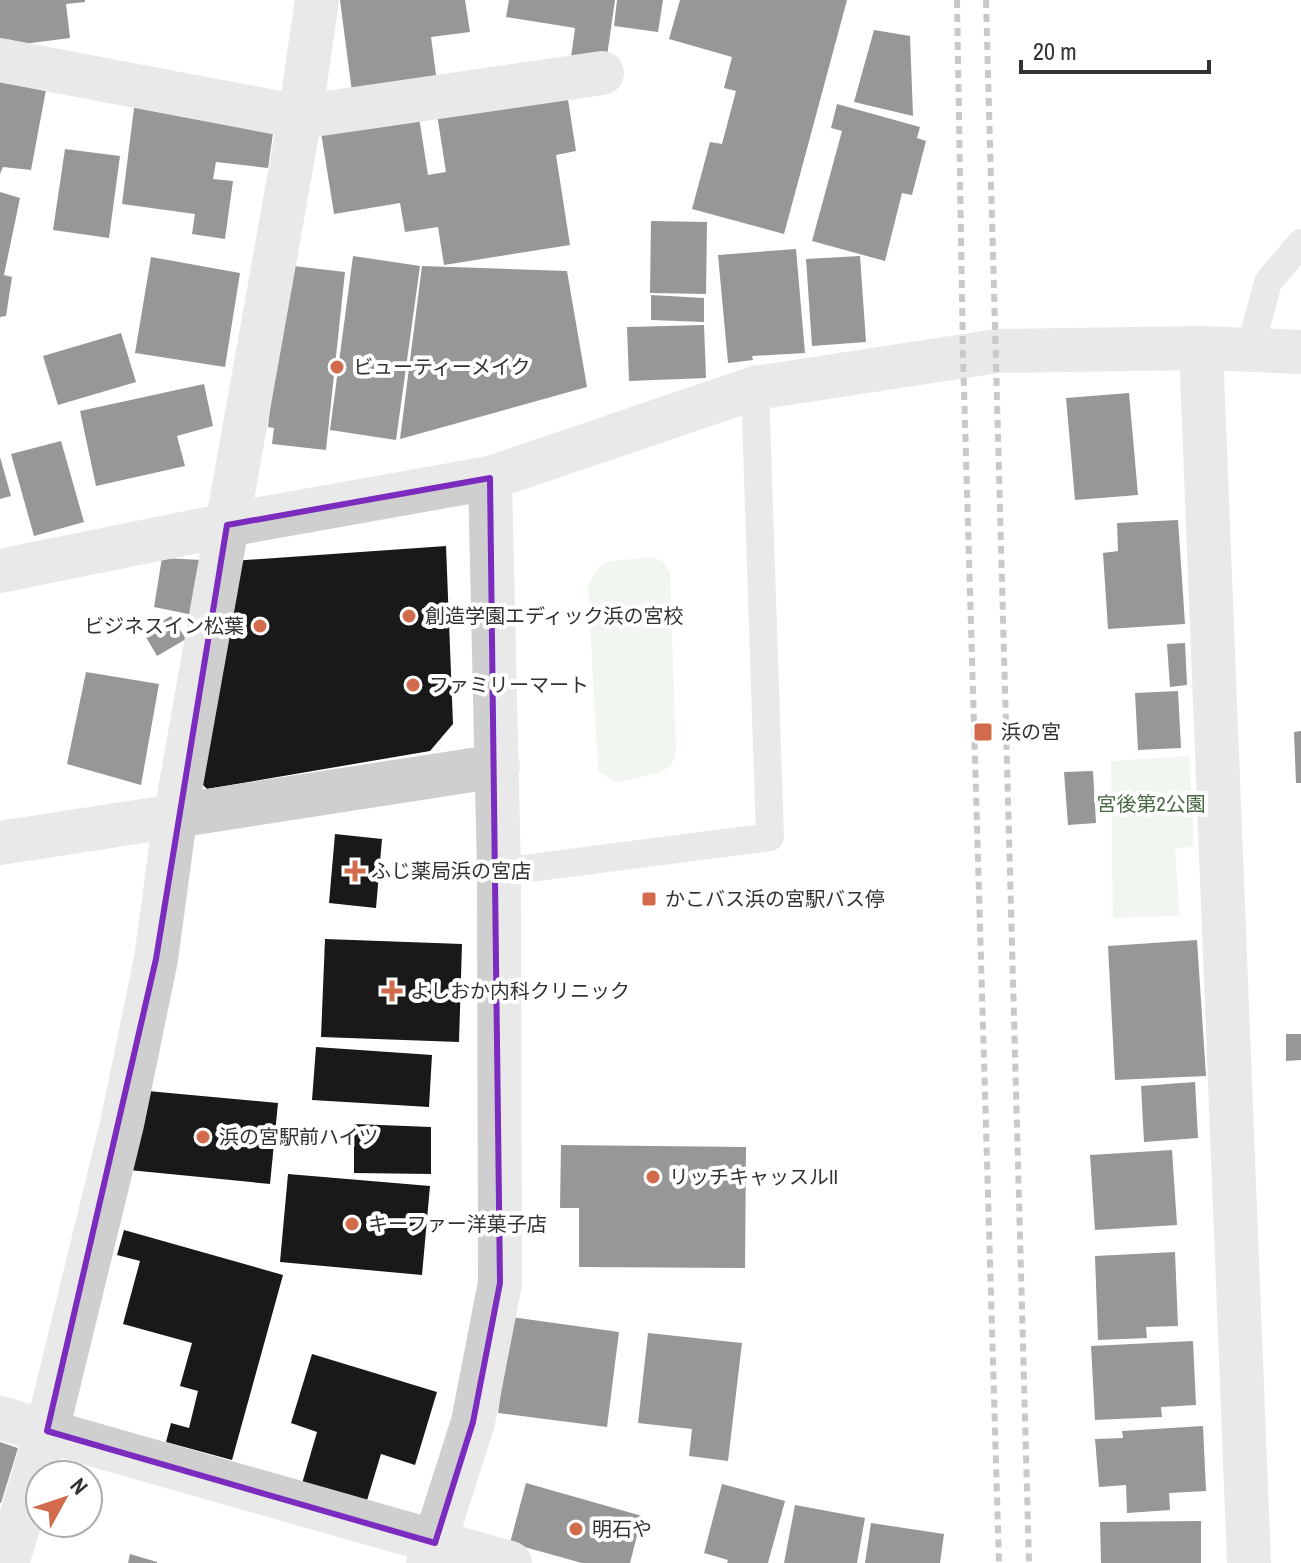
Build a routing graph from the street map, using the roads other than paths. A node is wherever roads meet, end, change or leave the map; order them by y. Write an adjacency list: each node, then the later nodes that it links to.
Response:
1 (317, 0): 4 (street)
2 (0, 60): 4 (street)
3 (602, 73): 4 (street)
4 (300, 117): 11 (street)
5 (1301, 243): 7 (lane)
6 (1201, 348): 7 (street); 9 (street); 22 (street)
7 (1250, 350): 8 (street)
8 (1301, 352)
9 (755, 388): 10 (street); 16 (lane)
10 (490, 478): 11 (street); 13 (street)
11 (227, 525): 12 (street); 14 (street)
12 (0, 571)
13 (498, 766): 14 (street); 16 (street)
14 (175, 818): 15 (street); 18 (street)
15 (0, 843)
16 (499, 872): 19 (street)
17 (0, 1418): 18 (street)
18 (47, 1431): 19 (street); 20 (street)
19 (432, 1553): 21 (street)
20 (7, 1563)
21 (510, 1563)
22 (1249, 1563)

